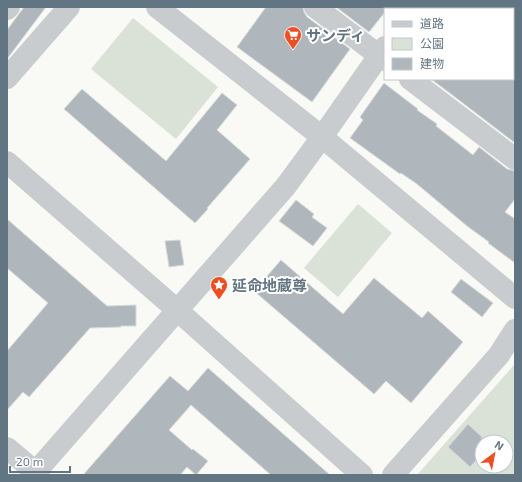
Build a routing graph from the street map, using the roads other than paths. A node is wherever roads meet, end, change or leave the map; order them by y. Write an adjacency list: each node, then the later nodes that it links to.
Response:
1 (69, 7): 5 (street)
2 (157, 7): 7 (street)
3 (314, 7): 4 (street)
4 (383, 54): 7 (street)
5 (7, 78)
6 (411, 80): 8 (street)
7 (322, 137): 10 (street); 11 (street)
8 (515, 159)
9 (7, 162): 11 (street)
10 (515, 298)
11 (177, 310): 14 (street); 15 (street)
12 (515, 330): 16 (street)
13 (7, 448): 14 (street)
14 (36, 474)
15 (362, 475)
16 (393, 475)

